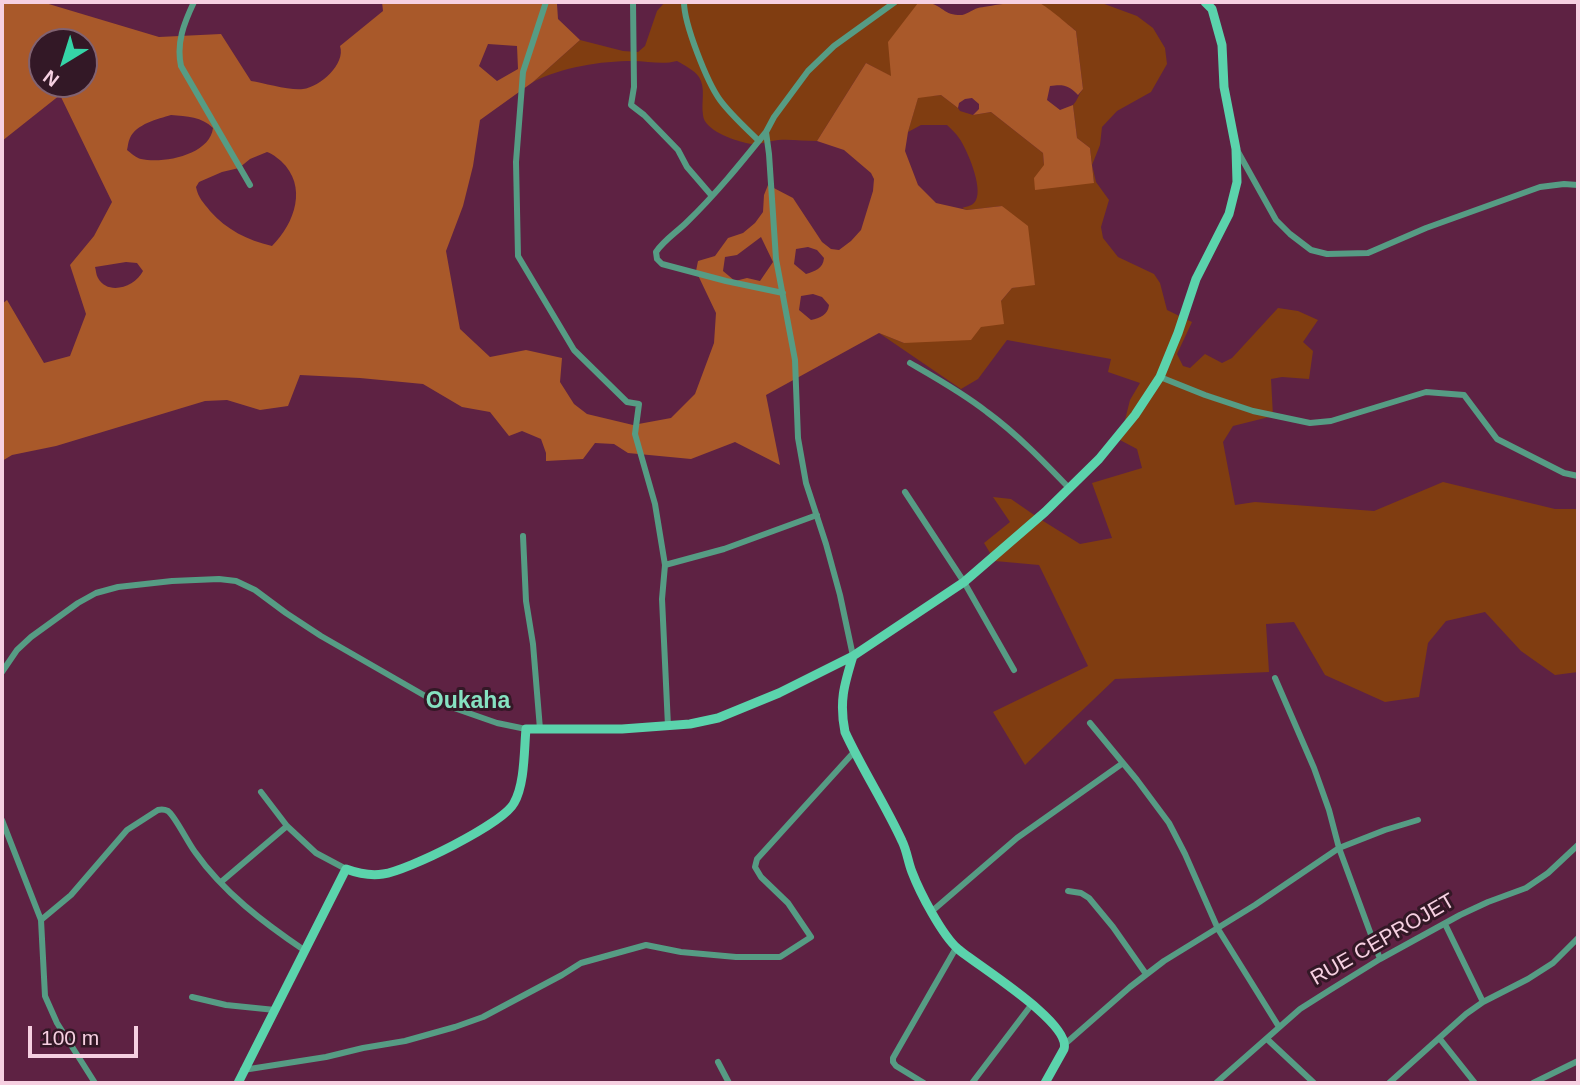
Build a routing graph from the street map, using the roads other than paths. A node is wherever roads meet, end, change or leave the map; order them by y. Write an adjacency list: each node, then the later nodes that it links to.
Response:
1 (194, 2): 10 (street)
2 (546, 2): 21 (street)
3 (633, 2): 12 (street)
4 (684, 2): 8 (street)
5 (895, 2): 7 (street)
6 (1205, 2): 9 (street)
7 (766, 132): 8 (street); 13 (street)
8 (759, 141): 12 (street)
9 (1236, 149): 11 (street); 15 (street)
10 (250, 186)
11 (1578, 186)
12 (712, 196): 13 (street)
13 (783, 293): 19 (street)
14 (910, 363): 17 (street)
15 (1160, 377): 16 (street); 17 (street)
16 (1578, 476)
17 (1070, 489): 22 (street)
18 (905, 492): 22 (street)
19 (817, 515): 21 (street); 23 (street)
20 (523, 536): 30 (street)
21 (665, 565): 28 (street)
22 (964, 582): 23 (street); 24 (street)
23 (853, 656): 28 (street); 31 (street)
24 (1014, 670)
25 (2, 672): 29 (street)
26 (1275, 678): 38 (street)
27 (1090, 723): 32 (street)
28 (668, 726): 30 (street)
29 (526, 729): 30 (street); 39 (street)
30 (540, 729)
31 (854, 752): 42 (street); 61 (street)
32 (1123, 763): 42 (street); 45 (street)
33 (261, 792): 36 (street)
34 (2, 820): 43 (street)
35 (1418, 820): 38 (street)
36 (288, 826): 39 (street); 40 (street)
37 (1578, 845): 44 (street, RUE CEPROJET)
38 (1339, 848): 45 (street); 49 (street)
39 (346, 869): 48 (street)
40 (221, 882): 43 (street); 48 (street)
41 (1068, 891): 50 (street)
42 (931, 912): 47 (street)
43 (41, 920): 62 (street)
44 (1445, 924): 49 (street, RUE CEPROJET); 52 (street)
45 (1217, 929): 50 (street); 55 (street)
46 (1578, 938): 52 (street)
47 (956, 947): 53 (street); 65 (street)
48 (304, 950): 54 (street)
49 (1380, 959): 55 (street, RUE CEPROJET)
50 (1146, 974): 58 (street)
51 (192, 996): 54 (street)
52 (1483, 1002): 57 (street)
53 (1032, 1004): 58 (street); 66 (street)
54 (275, 1010): 61 (street)
55 (1279, 1027): 56 (street, RUE CEPROJET)
56 (1267, 1038): 68 (street, RUE CEPROJET); 69 (street)
57 (1440, 1039): 70 (street); 71 (street)
58 (1065, 1044): 67 (street)
59 (1578, 1061): 72 (street)
60 (718, 1062): 64 (street)
61 (243, 1070): 63 (street)
62 (95, 1083)
63 (238, 1083)
64 (729, 1083)
65 (924, 1083)
66 (972, 1083)
67 (1045, 1083)
68 (1216, 1083)
69 (1314, 1083)
70 (1389, 1083)
71 (1475, 1083)
72 (1533, 1083)

